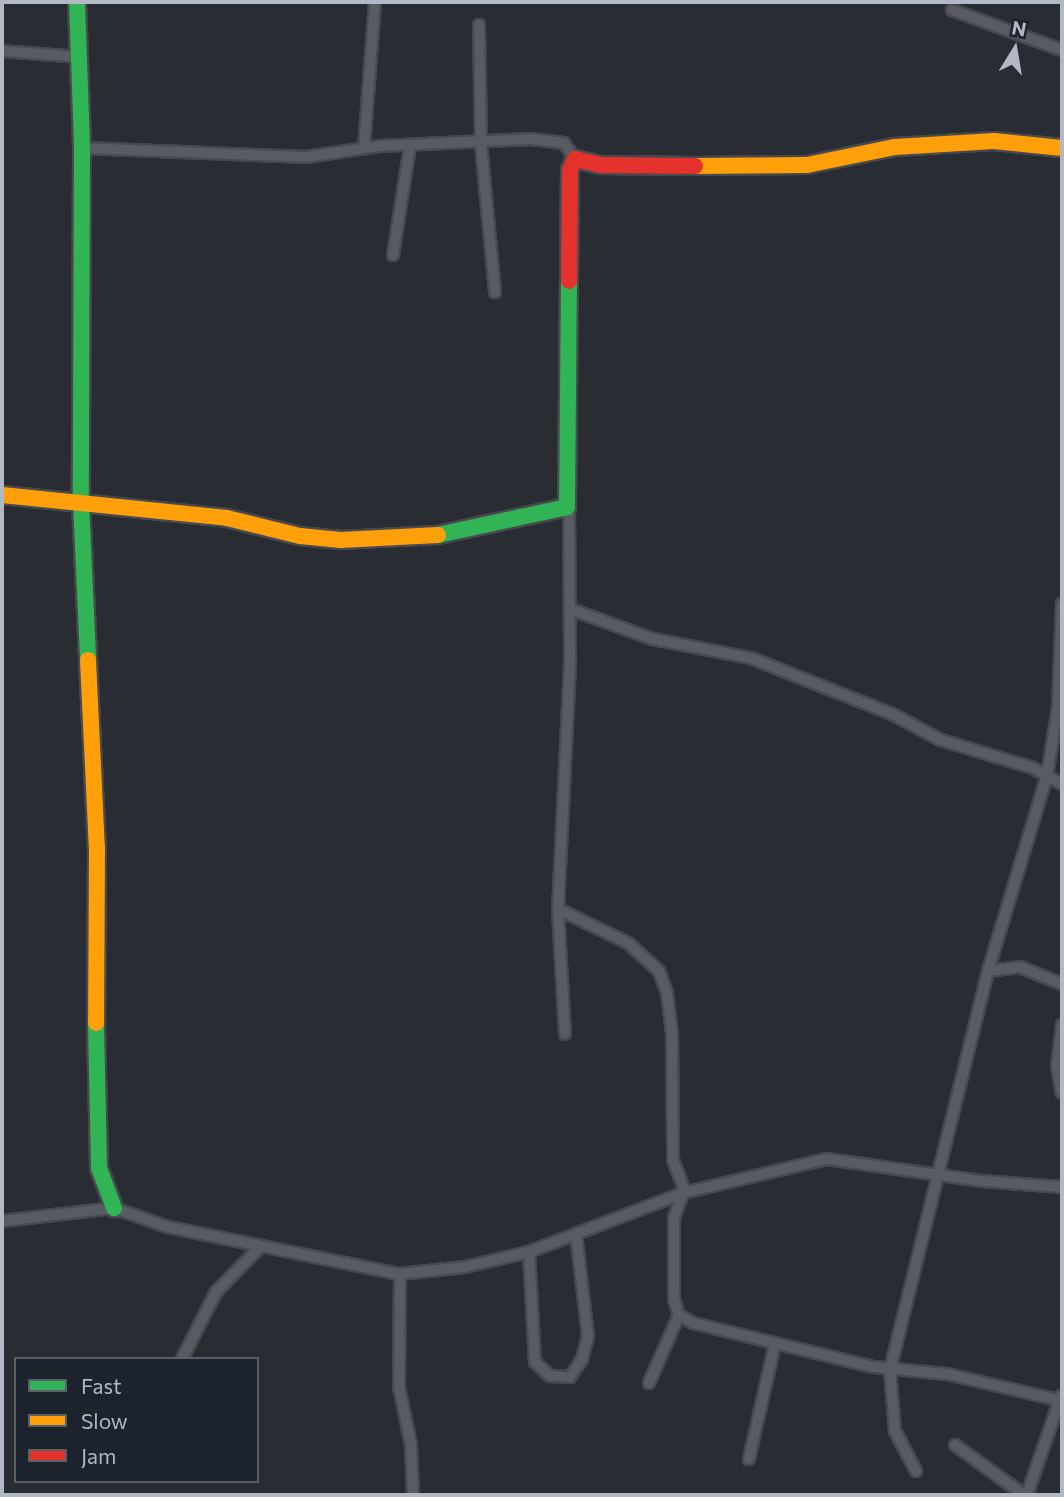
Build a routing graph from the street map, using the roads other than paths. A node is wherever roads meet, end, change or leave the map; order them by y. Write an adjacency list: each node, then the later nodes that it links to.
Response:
1 (77, 2): 7 (street)
2 (375, 2): 11 (street)
3 (952, 10): 5 (street)
4 (479, 25): 8 (street)
5 (1062, 50)
6 (2, 51): 7 (street)
7 (80, 57): 10 (street)
8 (481, 144): 9 (street); 13 (street); 15 (street)
9 (410, 147): 11 (street); 14 (street)
10 (82, 148): 11 (street); 17 (street)
11 (364, 148)
12 (1062, 148): 13 (street)
13 (575, 159): 18 (street)
14 (393, 255)
15 (495, 292)
16 (2, 495): 17 (street)
17 (81, 503): 18 (street); 34 (street)
18 (567, 507): 20 (street)
19 (1062, 604): 21 (street)
20 (570, 609): 22 (street); 24 (street)
21 (1060, 707): 22 (street)
22 (1047, 776): 23 (street); 25 (street)
23 (1062, 784)
24 (558, 909): 28 (street); 32 (street)
25 (988, 971): 26 (street); 30 (street)
26 (1062, 984)
27 (1062, 1025): 29 (street)
28 (565, 1034)
29 (1062, 1093)
30 (941, 1175): 31 (street); 32 (street); 44 (street)
31 (1062, 1187)
32 (684, 1193): 33 (street); 35 (street)
33 (660, 1201): 35 (street); 37 (street)
34 (114, 1208): 36 (street); 38 (street)
35 (674, 1218): 41 (street)
36 (2, 1221)
37 (576, 1234): 39 (street); 39 (street)
38 (261, 1245): 40 (street); 43 (street)
39 (529, 1252): 40 (street)
40 (400, 1274): 50 (street)
41 (679, 1315): 42 (street); 45 (street)
42 (775, 1344): 44 (street); 48 (street)
43 (183, 1357)
44 (890, 1370): 46 (street); 49 (street)
45 (649, 1383)
46 (1061, 1398): 51 (street)
47 (955, 1445): 51 (street)
48 (750, 1460)
49 (916, 1471)
50 (413, 1495)
51 (1025, 1495)

